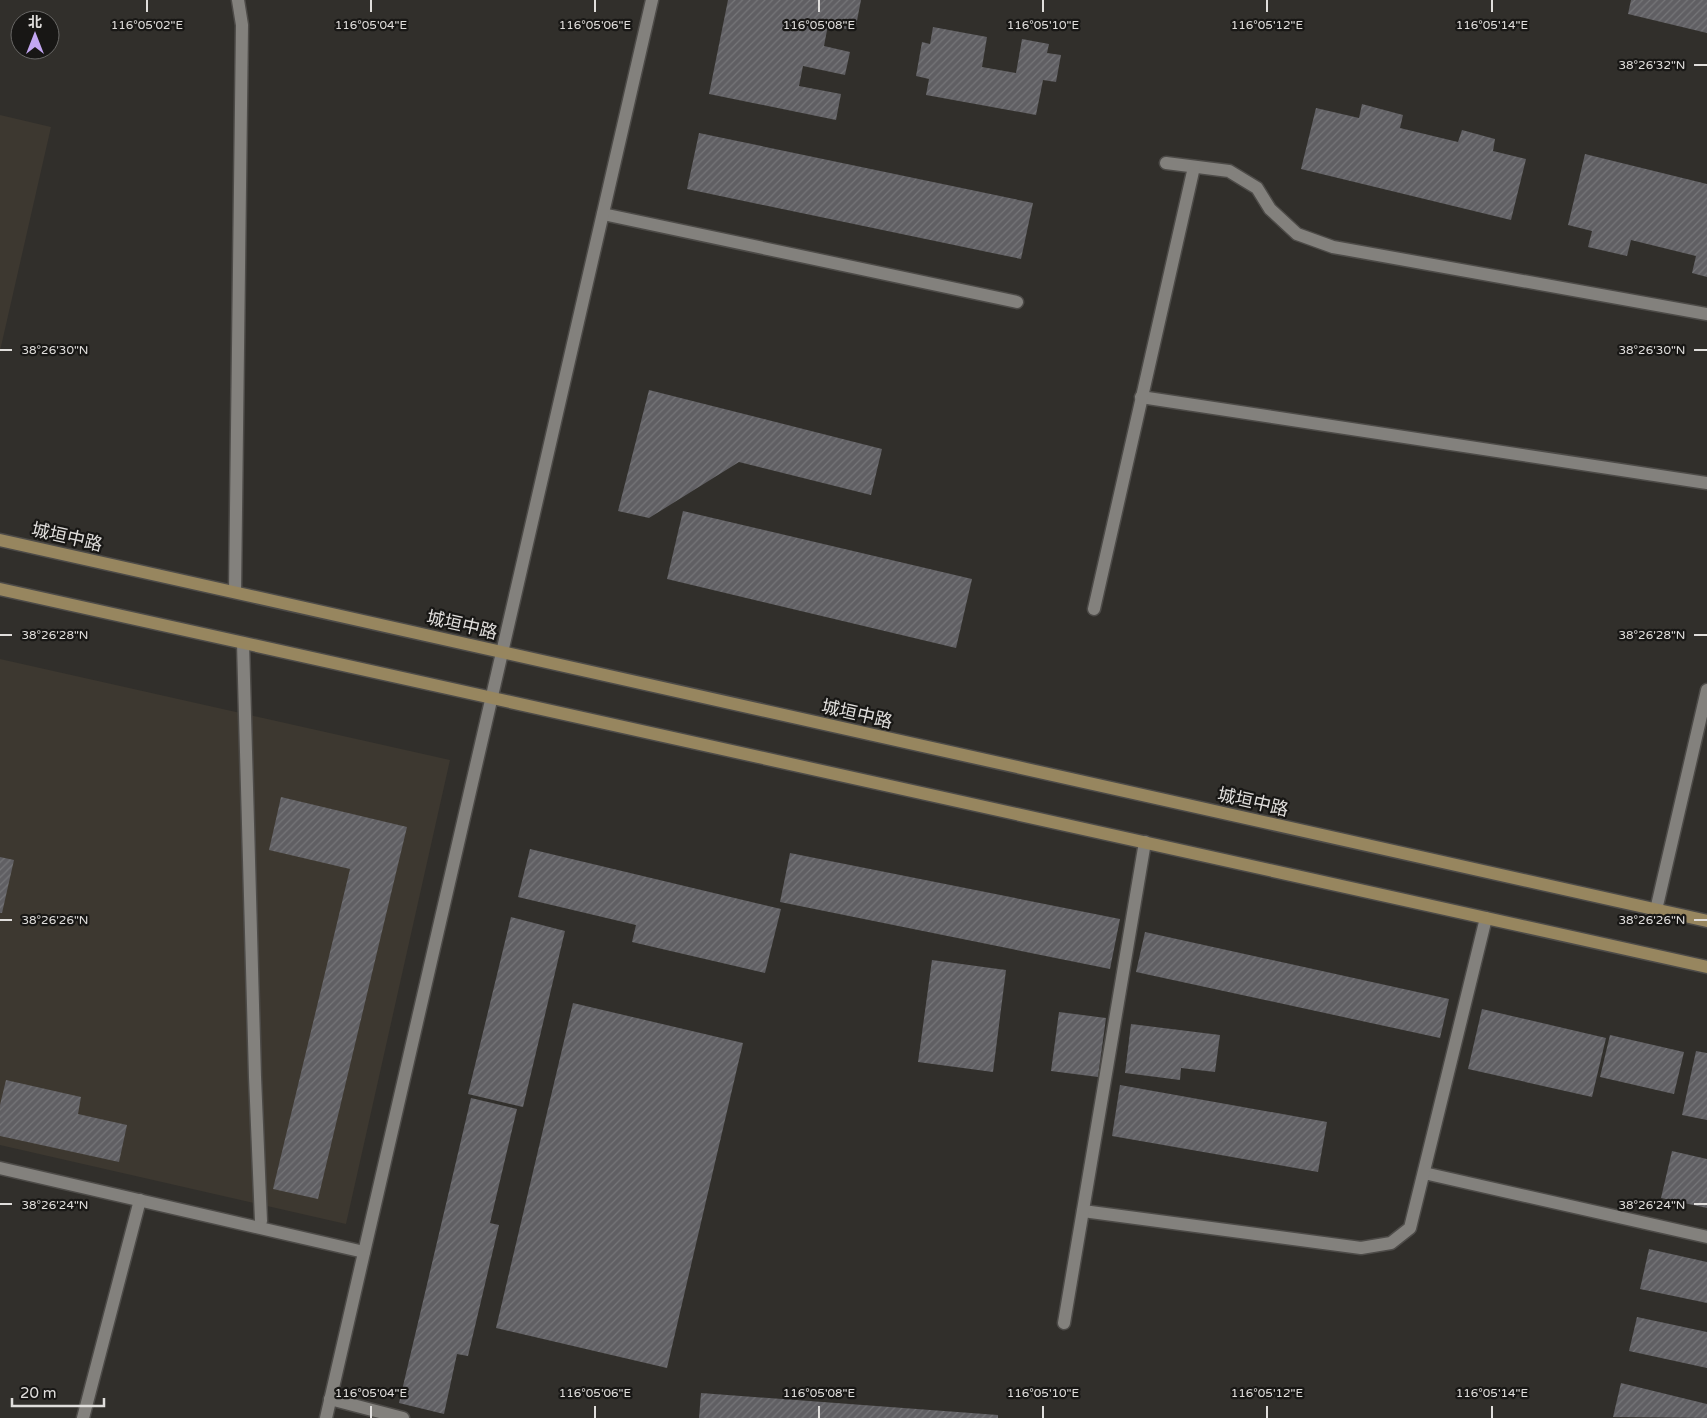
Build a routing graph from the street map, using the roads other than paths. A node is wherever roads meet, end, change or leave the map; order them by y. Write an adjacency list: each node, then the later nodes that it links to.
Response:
1 (238, 0): 12 (street)
2 (652, 0): 5 (street)
3 (1166, 163): 4 (street)
4 (1194, 166): 7 (street); 8 (street)
5 (602, 214): 6 (street); 15 (street)
6 (1017, 302)
7 (1707, 314)
8 (1141, 397): 9 (street); 13 (street)
9 (1707, 483)
10 (0, 540): 12 (main road, 城垣中路)
11 (0, 589): 14 (main road)
12 (235, 592): 15 (main road, 城垣中路)
13 (1094, 609)
14 (243, 643): 17 (main road); 27 (street)
15 (502, 652): 17 (street); 19 (main road, 城垣中路)
16 (1707, 690): 19 (street)
17 (491, 698): 18 (main road); 29 (street)
18 (1145, 842): 20 (main road); 26 (street)
19 (1656, 910): 21 (main road, 城垣中路)
20 (1486, 918): 22 (main road); 24 (street)
21 (1707, 921)
22 (1707, 967)
23 (0, 1168): 25 (street)
24 (1424, 1173): 26 (street); 28 (street)
25 (140, 1200): 29 (street); 32 (street)
26 (1083, 1211): 30 (street)
27 (261, 1221)
28 (1707, 1237)
29 (364, 1252): 31 (street)
30 (1064, 1323)
31 (330, 1399): 33 (street); 34 (street)
32 (83, 1418)
33 (326, 1418)
34 (403, 1418)

